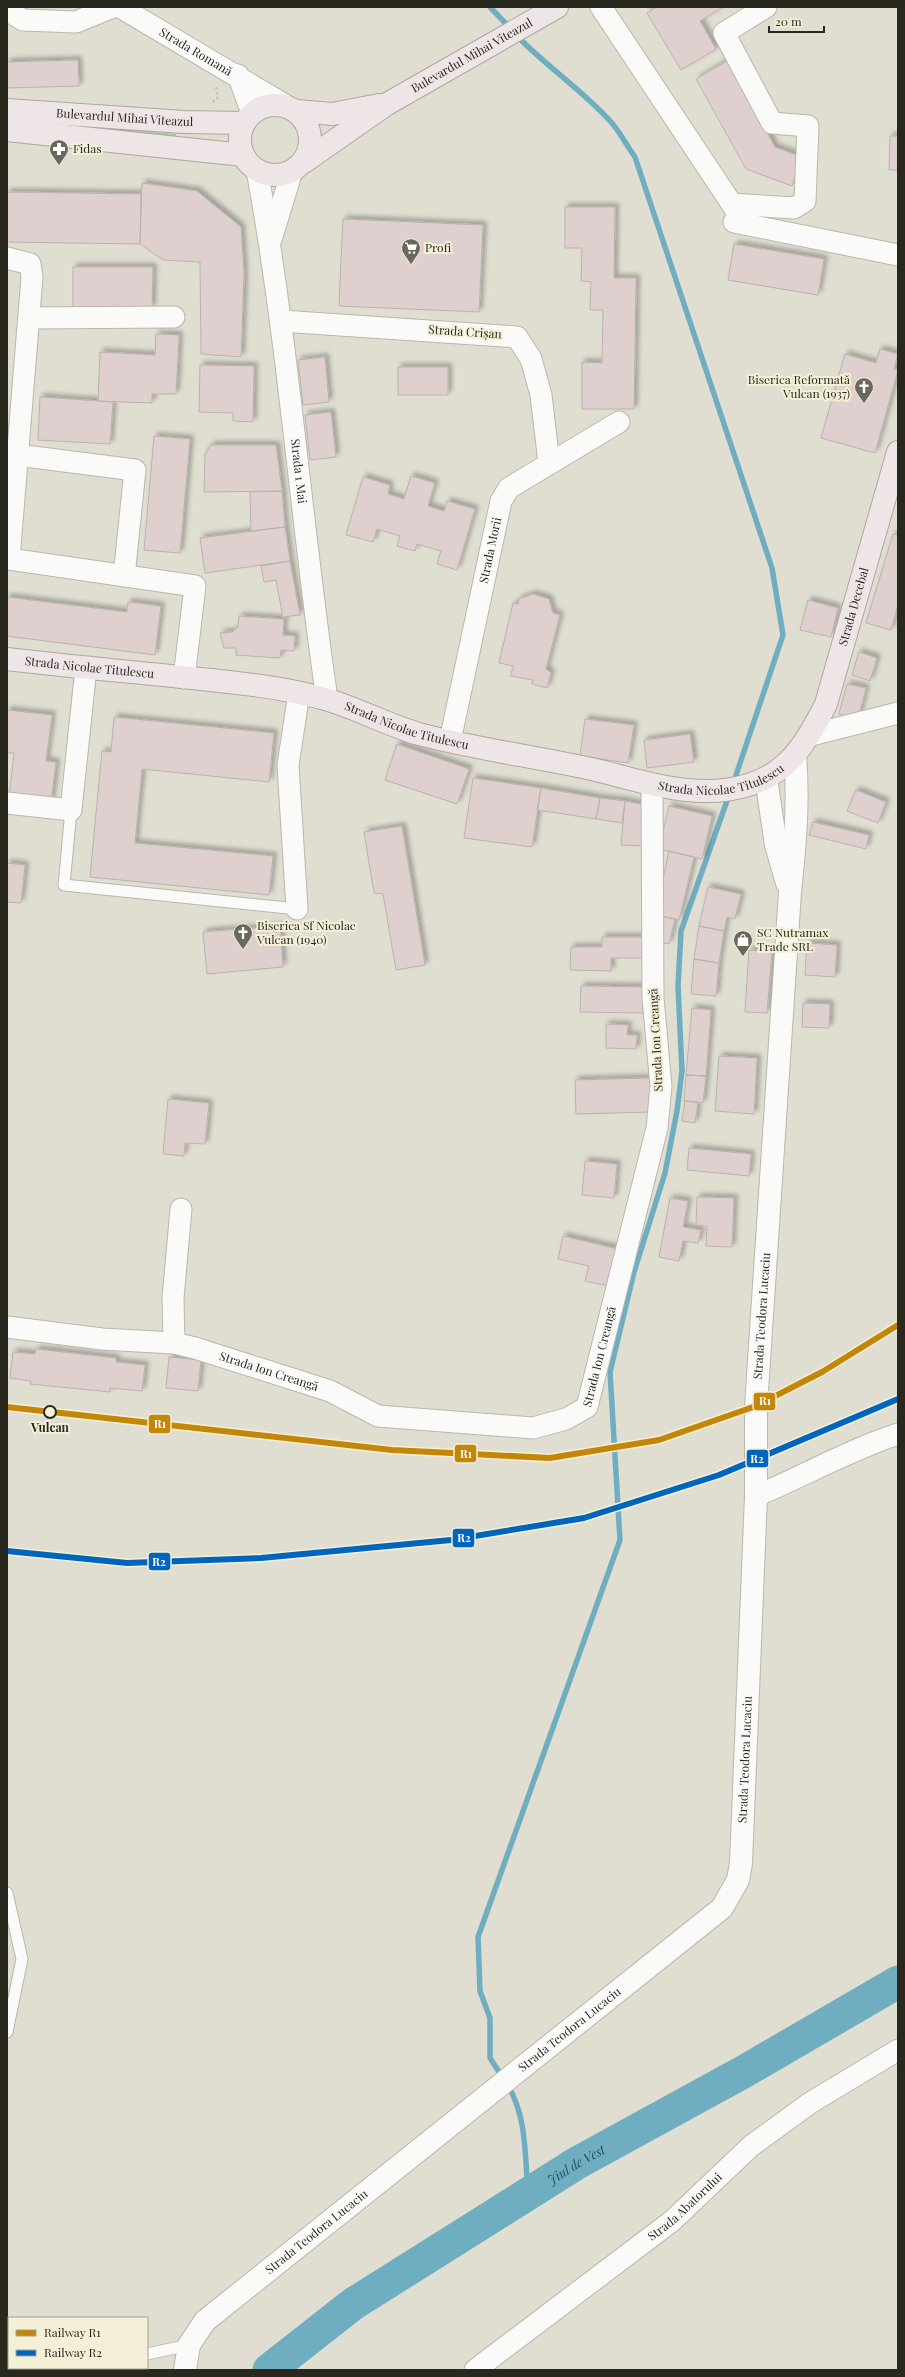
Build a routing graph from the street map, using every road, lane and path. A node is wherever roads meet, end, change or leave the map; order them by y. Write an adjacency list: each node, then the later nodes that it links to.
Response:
1 (113, 7): 6 (street)
2 (120, 7): 7 (street, Strada Romană)
3 (601, 7): 15 (street)
4 (766, 7): 15 (street)
5 (555, 8): 8 (main road, Bulevardul Mihai Viteazul)
6 (7, 10)
7 (238, 75): 9 (street); 11 (street, Strada Romană)
8 (387, 104): 9 (main road, Bulevardul Mihai Viteazul); 14 (main road, Bulevardul Mihai Viteazul)
9 (291, 108): 11 (main road); 14 (main road)
10 (7, 110): 11 (main road, Bulevardul Mihai Viteazul)
11 (248, 118): 13 (main road)
12 (7, 130): 13 (main road, Bulevardul Mihai Viteazul)
13 (250, 163): 14 (main road); 16 (street, Strada 1 Mai)
14 (298, 166): 16 (street, Strada 1 Mai)
15 (737, 217): 17 (street)
16 (270, 243): 21 (street, Strada 1 Mai)
17 (898, 255)
18 (7, 258): 20 (street)
19 (174, 317): 20 (street)
20 (29, 318): 24 (street)
21 (281, 321): 25 (street, Strada Crișan); 32 (street, Strada 1 Mai)
22 (619, 422): 25 (street, Strada Morii)
23 (898, 452): 34 (main road, Strada Decebal)
24 (17, 456): 26 (street); 27 (street)
25 (549, 463): 35 (street, Strada Morii)
26 (8, 559): 27 (street)
27 (124, 576): 30 (street)
28 (7, 659): 29 (main road, Strada Nicolae Titulescu)
29 (86, 668): 30 (main road, Strada Nicolae Titulescu); 40 (street)
30 (184, 678): 31 (main road, Strada Nicolae Titulescu)
31 (299, 693): 32 (main road, Strada Nicolae Titulescu); 42 (street)
32 (326, 699): 35 (main road, Strada Nicolae Titulescu)
33 (898, 713): 34 (street)
34 (811, 735): 36 (main road, Strada Decebal)
35 (450, 741): 38 (main road, Strada Nicolae Titulescu)
36 (795, 755): 37 (main road, Strada Nicolae Titulescu); 41 (main road, Strada Teodora Lucaciu)
37 (766, 778): 38 (main road, Strada Nicolae Titulescu); 41 (main road, Strada Teodora Lucaciu)
38 (652, 785): 45 (street, Strada Ion Creangă)
39 (7, 803): 40 (street)
40 (71, 810): 42 (lane)
41 (790, 892): 47 (main road, Strada Teodora Lucaciu)
42 (297, 908)
43 (181, 1209): 45 (street)
44 (7, 1326): 45 (street, Strada Ion Creangă)
45 (174, 1343)
46 (898, 1434): 47 (street)
47 (756, 1496): 51 (main road, Strada Teodora Lucaciu)
48 (7, 1892): 49 (lane)
49 (7, 2032)
50 (898, 2050): 54 (street, Strada Abatorului)
51 (189, 2345): 52 (lane); 53 (main road, Strada Teodora Lucaciu)
52 (148, 2354)
53 (185, 2370)
54 (475, 2370)

